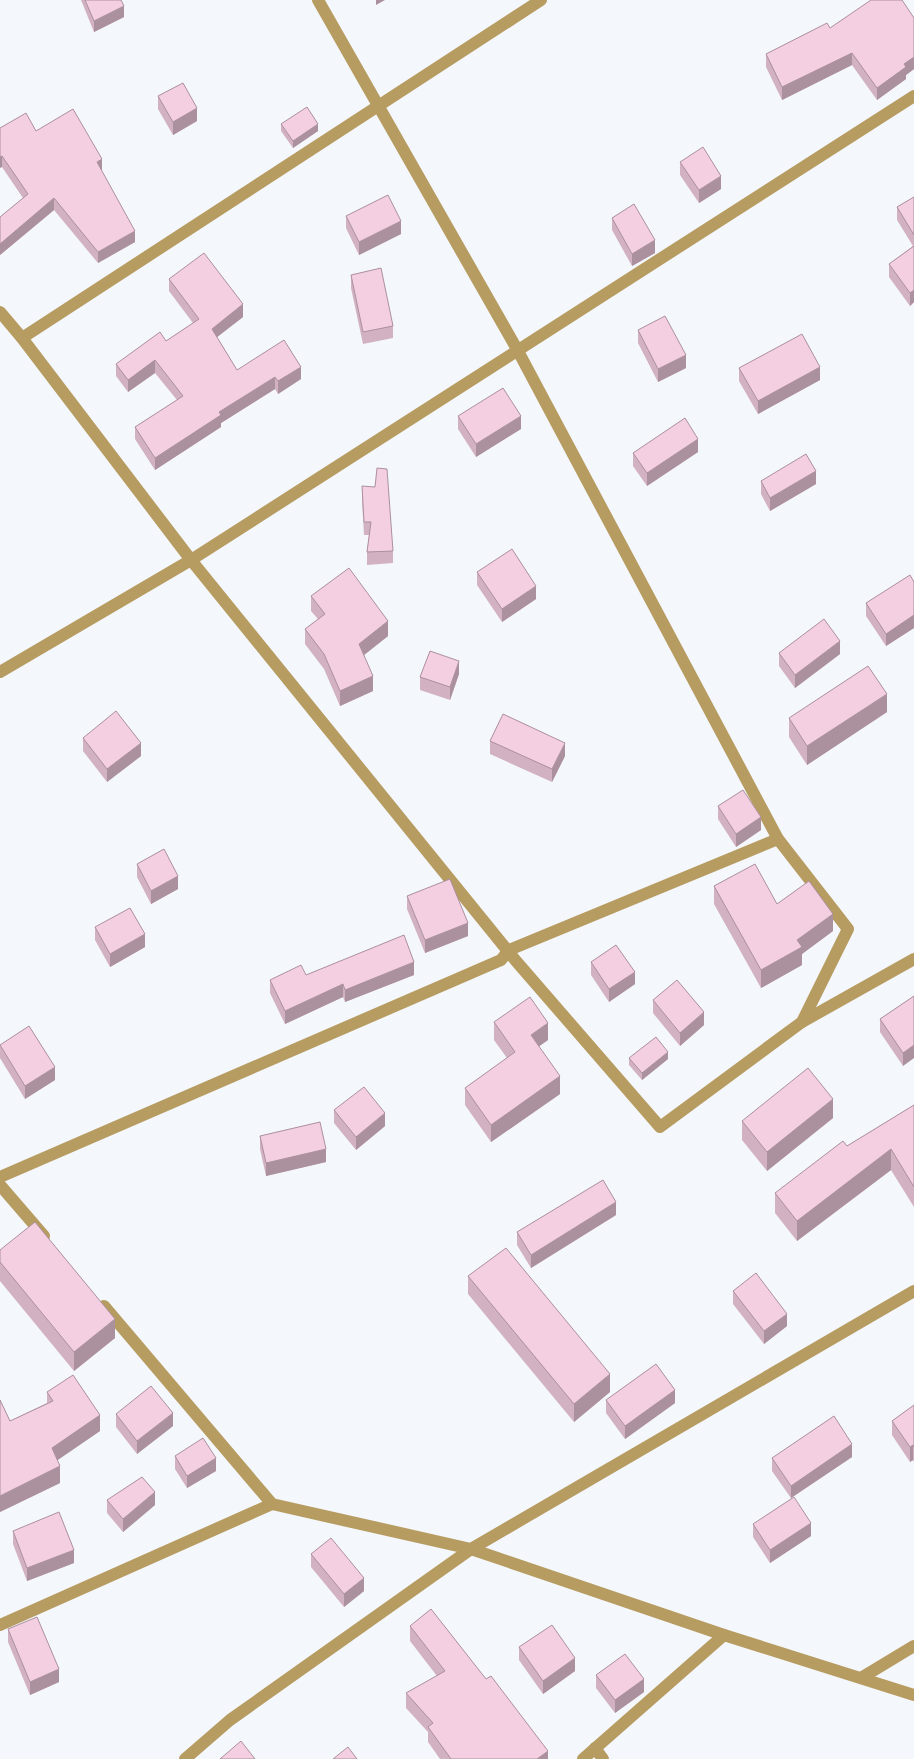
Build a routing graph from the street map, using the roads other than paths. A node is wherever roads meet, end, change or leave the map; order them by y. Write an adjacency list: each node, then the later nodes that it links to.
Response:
1 (318, 0): 4 (street)
2 (542, 0): 4 (street)
3 (914, 96): 7 (street)
4 (381, 106): 6 (street); 7 (street)
5 (0, 312): 6 (street)
6 (22, 338): 8 (street)
7 (518, 351): 8 (street); 10 (street)
8 (191, 560): 9 (street); 11 (street)
9 (0, 672)
10 (778, 839): 11 (street); 13 (street)
11 (509, 950): 13 (street); 14 (street)
12 (914, 959): 13 (street)
13 (802, 1022)
14 (0, 1177)
15 (0, 1185): 16 (street)
16 (52, 1245)
17 (914, 1291): 20 (street)
18 (97, 1298): 19 (street)
19 (272, 1504): 20 (street); 21 (street)
20 (470, 1549): 22 (street); 27 (street)
21 (0, 1625)
22 (724, 1635): 24 (street); 26 (street)
23 (914, 1646): 24 (street)
24 (861, 1678): 25 (street)
25 (914, 1695)
26 (595, 1748): 28 (street); 29 (street)
27 (185, 1759)
28 (583, 1759)
29 (603, 1759)

